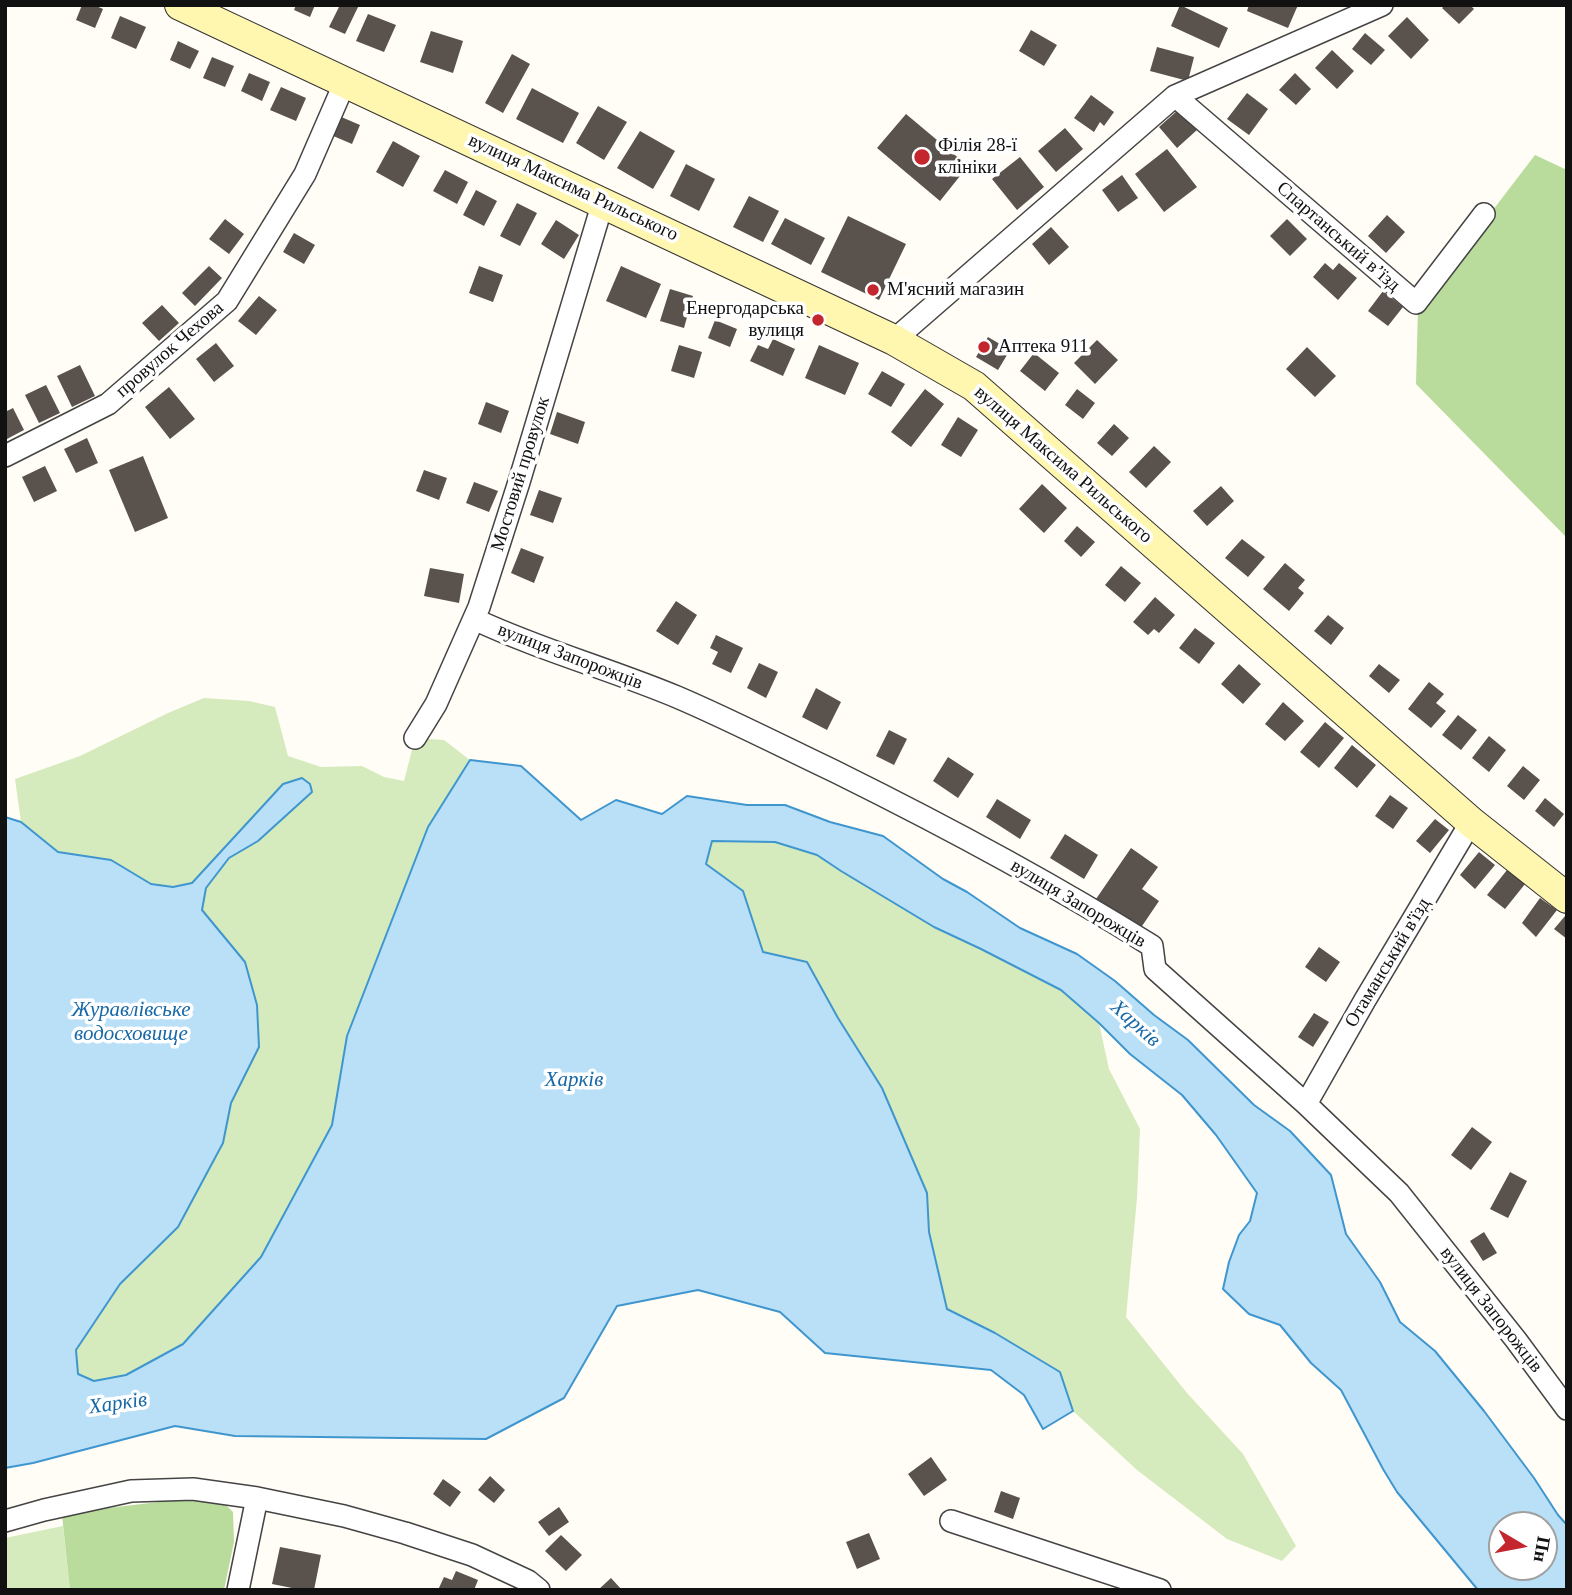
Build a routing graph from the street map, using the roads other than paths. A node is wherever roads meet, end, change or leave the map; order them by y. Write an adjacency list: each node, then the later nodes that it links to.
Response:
1 (180, 5): 3 (main road, вулиця Максима Рильського)
2 (1382, 5): 4 (street)
3 (345, 82): 5 (main road, вулиця Максима Рильського); 8 (street, провулок Чехова)
4 (1175, 96): 6 (street, Спартанський в’їзд); 7 (street)
5 (603, 202): 7 (main road, вулиця Максима Рильського); 9 (street, Мостовий провулок)
6 (1484, 214)
7 (894, 340): 11 (main road, вулиця Максима Рильського)
8 (5, 456)
9 (474, 619): 10 (street, Мостовий провулок); 13 (street, вулиця Запорожців)
10 (415, 738)
11 (1471, 822): 12 (main road, вулиця Максима Рильського); 13 (street, Отаманський в'їзд)
12 (1567, 898)
13 (1306, 1104): 14 (street, вулиця Запорожців)
14 (1567, 1409)
15 (257, 1498): 16 (street); 18 (street); 19 (street)
16 (5, 1521)
17 (951, 1521): 20 (street)
18 (238, 1590)
19 (539, 1590)
20 (1160, 1590)

